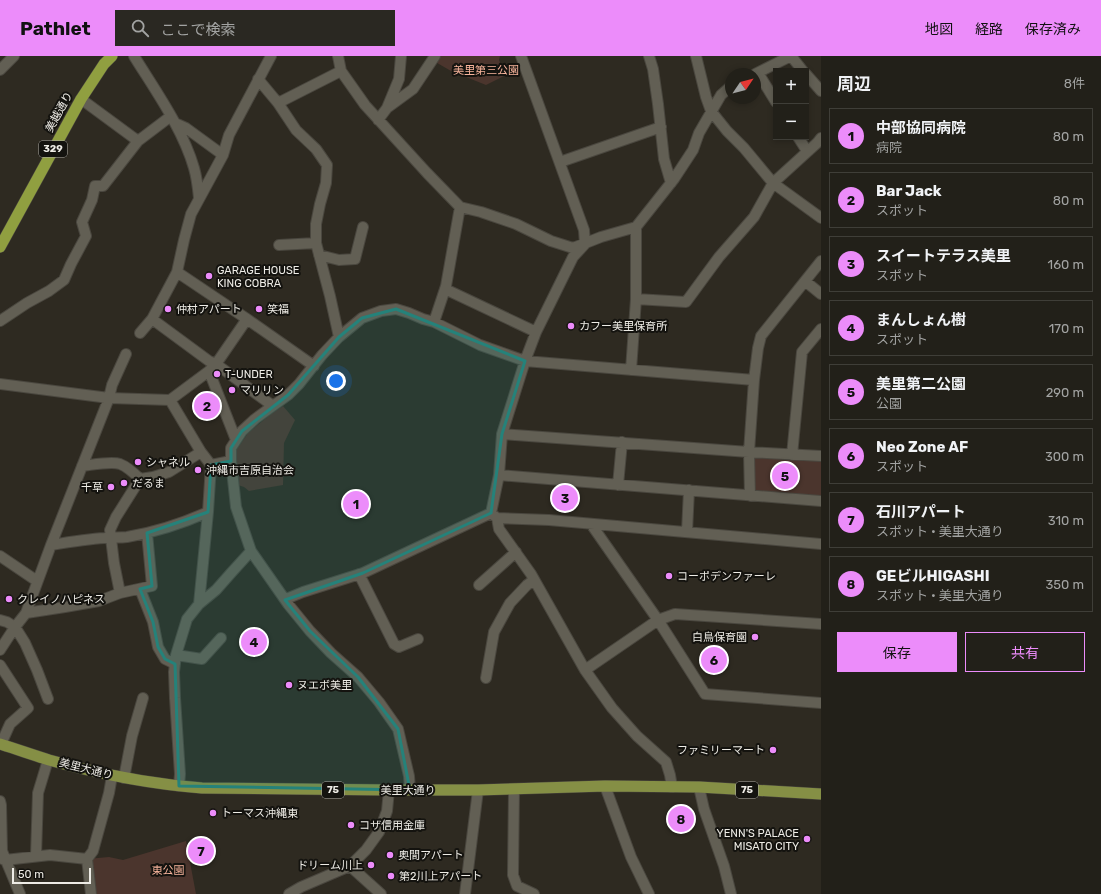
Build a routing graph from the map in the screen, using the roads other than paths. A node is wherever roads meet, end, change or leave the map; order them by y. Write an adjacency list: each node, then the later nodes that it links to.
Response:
1 (14, 56): 13 (street)
2 (112, 56): 22 (highway, 美越通り / 329)
3 (134, 56): 26 (street)
4 (271, 56): 17 (street)
5 (338, 56): 14 (street)
6 (401, 56): 24 (street)
7 (435, 56): 24 (street)
8 (521, 56): 34 (street)
9 (649, 56): 28 (street)
10 (696, 56): 25 (street)
11 (791, 56): 12 (street); 15 (street)
12 (801, 68)
13 (0, 70)
14 (341, 71): 23 (street); 27 (street)
15 (761, 71)
16 (809, 77): 20 (street)
17 (258, 79): 23 (street); 33 (street)
18 (761, 81): 21 (street)
19 (725, 91): 25 (street)
20 (821, 91)
21 (773, 98)
22 (81, 99): 31 (street); 45 (highway, 美越通り / 329)
23 (278, 103): 42 (street)
24 (387, 108): 27 (street)
25 (711, 111): 35 (street); 36 (street)
26 (173, 119): 31 (street); 33 (street); 37 (street)
27 (378, 120): 38 (street)
28 (661, 127): 34 (street); 36 (street)
29 (821, 138): 32 (street)
30 (800, 140): 32 (street)
31 (138, 141): 55 (street)
32 (807, 152): 35 (street)
33 (222, 155): 37 (street)
34 (560, 162): 43 (street)
35 (773, 182): 39 (street); 52 (street)
36 (671, 183): 41 (street)
37 (199, 198): 48 (street)
38 (460, 206): 43 (street); 50 (street)
39 (821, 218)
40 (363, 227): 46 (street)
41 (636, 227): 43 (street); 52 (street)
42 (316, 243): 44 (street); 46 (street)
43 (585, 244): 59 (street)
44 (279, 245)
45 (0, 247)
46 (319, 255): 60 (street)
47 (821, 261): 49 (street)
48 (177, 272): 53 (street); 54 (street)
49 (805, 281): 51 (street); 66 (street)
50 (445, 289): 56 (street); 59 (street)
51 (821, 294)
52 (636, 299): 65 (street)
53 (152, 319): 58 (street); 64 (street)
54 (247, 319): 63 (street); 64 (street)
55 (0, 321)
56 (434, 322): 60 (street); 62 (street)
57 (821, 329): 76 (street)
58 (140, 332)
59 (536, 332): 62 (street)
60 (338, 337): 63 (street)
61 (126, 354): 68 (street)
62 (525, 361): 65 (street); 71 (street)
63 (314, 366): 70 (street)
64 (213, 368): 69 (street); 70 (street); 72 (street)
65 (631, 370): 66 (street)
66 (754, 380): 75 (street)
67 (0, 384): 68 (street)
68 (109, 398): 69 (street); 80 (street)
69 (170, 400): 74 (street)
70 (273, 406): 72 (street)
71 (502, 434): 73 (street); 81 (street)
72 (236, 440): 78 (street)
73 (622, 442): 75 (street); 83 (street)
74 (202, 452): 79 (street); 82 (street)
75 (749, 452): 76 (street); 85 (street)
76 (792, 455): 77 (street)
77 (821, 456)
78 (231, 461): 79 (street); 95 (street)
79 (211, 465): 87 (street)
80 (82, 466): 82 (street); 94 (street)
81 (499, 475): 83 (street); 88 (street)
82 (140, 479): 92 (street)
83 (618, 485): 84 (street)
84 (689, 490): 85 (street); 90 (street)
85 (750, 496): 86 (street)
86 (821, 501)
87 (208, 512): 91 (street); 105 (street)
88 (494, 516): 89 (street); 96 (street); 98 (street)
89 (591, 524): 90 (street); 108 (street)
90 (687, 532): 93 (street)
91 (147, 534): 92 (street); 102 (street)
92 (111, 538): 94 (street); 103 (street)
93 (821, 544)
94 (51, 545): 100 (street)
95 (251, 551): 104 (street); 105 (street)
96 (516, 552): 99 (street); 101 (street)
97 (0, 556): 100 (street)
98 (359, 574): 104 (street); 112 (street)
99 (534, 580): 116 (street); 117 (street)
100 (38, 581): 106 (street)
101 (479, 585)
102 (140, 589): 103 (street); 114 (street)
103 (120, 593): 106 (street)
104 (286, 599): 131 (street)
105 (199, 604): 114 (street)
106 (26, 613): 110 (street)
107 (0, 620): 110 (street)
108 (658, 620): 109 (street); 116 (street); 120 (street)
109 (821, 624)
110 (14, 627): 113 (street); 119 (street)
111 (221, 638): 114 (street)
112 (418, 639)
113 (0, 650)
114 (176, 659): 125 (street)
115 (0, 665): 121 (street)
116 (585, 670): 127 (street)
117 (486, 678)
118 (143, 698): 124 (street)
119 (48, 699)
120 (821, 703)
121 (1, 744): 122 (main road, 美里大通り / 75)
122 (48, 760): 123 (main road, 美里大通り / 75); 135 (street)
123 (112, 776): 124 (main road, 美里大通り / 75); 137 (street)
124 (124, 778): 125 (main road, 美里大通り / 75)
125 (179, 786): 130 (main road, 美里大通り / 75)
126 (605, 786): 127 (main road, 美里大通り / 75); 129 (main road, 美里大通り / 75); 145 (street)
127 (672, 787): 128 (main road, 美里大通り / 75)
128 (699, 787): 133 (main road, 美里大通り / 75); 146 (street)
129 (514, 789): 132 (main road, 美里大通り / 75); 144 (street)
130 (389, 790): 131 (main road, 美里大通り / 75); 138 (street)
131 (410, 790): 132 (main road, 美里大通り / 75)
132 (478, 790): 143 (street)
133 (821, 794)
134 (0, 801): 136 (street)
135 (36, 856): 136 (street); 137 (street)
136 (3, 859): 139 (street)
137 (87, 859): 140 (street)
138 (350, 866): 141 (street); 142 (street)
139 (20, 894)
140 (91, 894)
141 (290, 894)
142 (381, 894)
143 (465, 894)
144 (534, 894)
145 (648, 894)
146 (731, 894)

